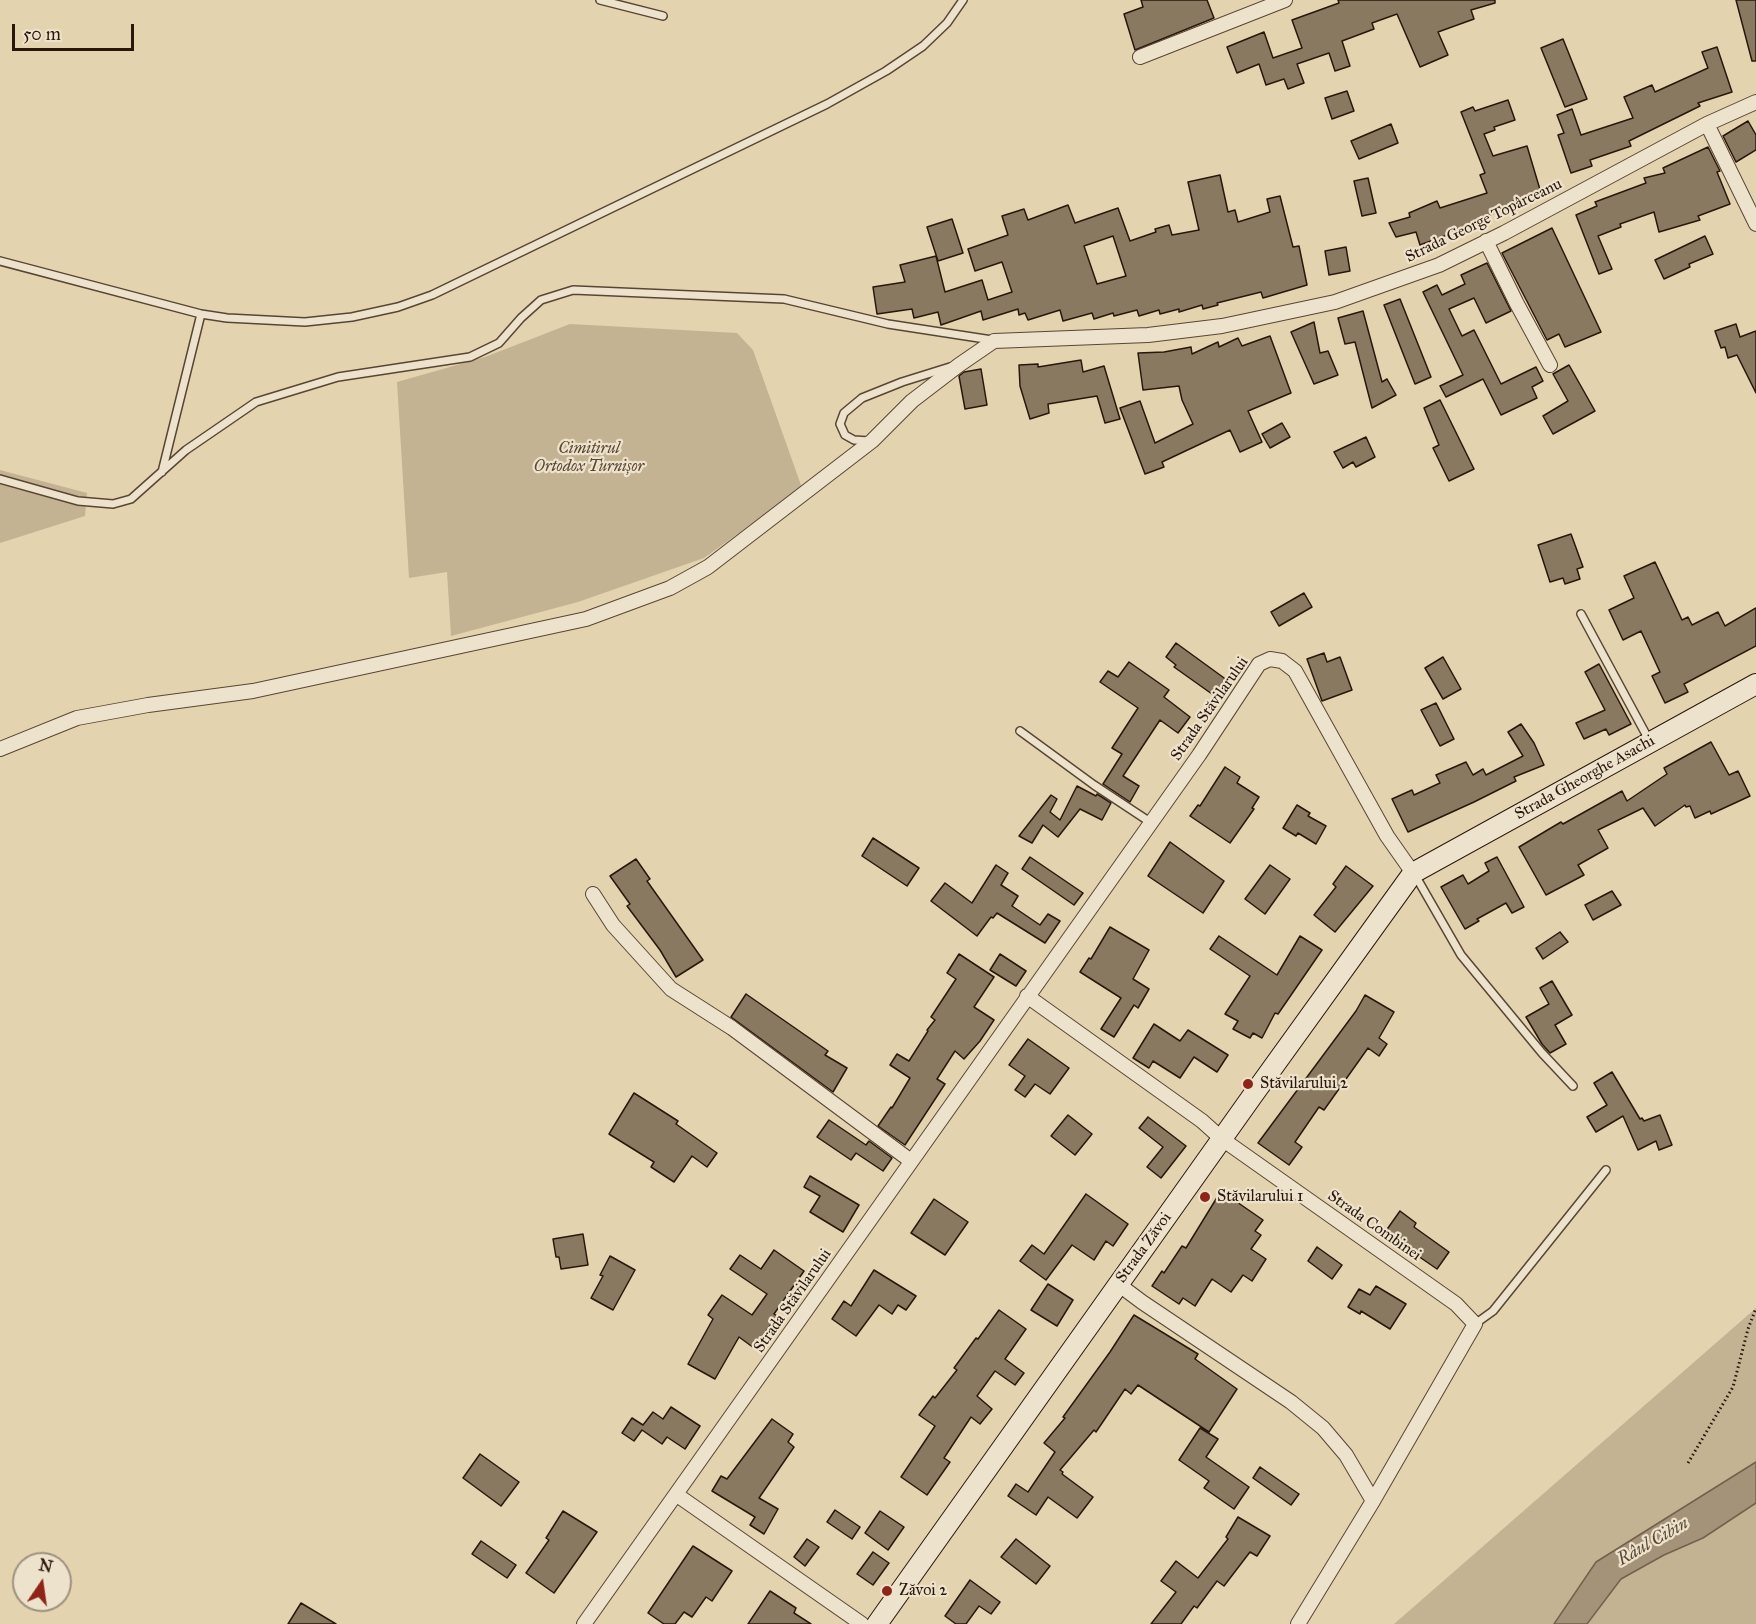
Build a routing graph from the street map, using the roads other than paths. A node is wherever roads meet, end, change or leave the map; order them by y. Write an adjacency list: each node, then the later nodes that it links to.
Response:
1 (600, 0): 4 (lane)
2 (963, 0): 11 (lane)
3 (1285, 0): 5 (street)
4 (663, 16)
5 (1140, 57)
6 (1756, 102): 7 (street, Strada George Topârceanu)
7 (1707, 124): 8 (street); 9 (street, Strada George Topârceanu)
8 (1756, 225)
9 (1485, 241): 12 (street, Strada George Topârceanu); 14 (street)
10 (0, 261): 11 (lane)
11 (201, 314): 16 (lane)
12 (994, 341): 13 (street); 16 (lane)
13 (959, 364): 15 (street); 15 (lane)
14 (1550, 365)
15 (872, 441): 22 (street)
16 (162, 472): 17 (lane)
17 (0, 479)
18 (1581, 614): 21 (lane)
19 (1756, 684): 21 (street, Strada Gheorghe Asachi)
20 (1020, 730): 23 (lane)
21 (1650, 742): 24 (street, Strada Gheorghe Asachi)
22 (0, 749)
23 (1150, 822): 24 (street, Strada Stăvilarului); 26 (street, Strada Stăvilarului)
24 (1413, 873): 27 (lane); 28 (street, Strada Zăvoi)
25 (593, 894): 29 (street)
26 (1027, 996): 28 (street); 29 (street, Strada Stăvilarului)
27 (1573, 1086)
28 (1222, 1139): 31 (street, Strada Zăvoi); 32 (street, Strada Combinei)
29 (911, 1161): 33 (street, Strada Stăvilarului)
30 (1606, 1170): 32 (lane)
31 (1118, 1284): 34 (street); 37 (street, Strada Zăvoi)
32 (1475, 1324): 34 (street)
33 (677, 1495): 35 (street, Strada Stăvilarului); 36 (street)
34 (1373, 1501): 38 (street)
35 (584, 1624)
36 (862, 1624)
37 (877, 1624)
38 (1298, 1624)

